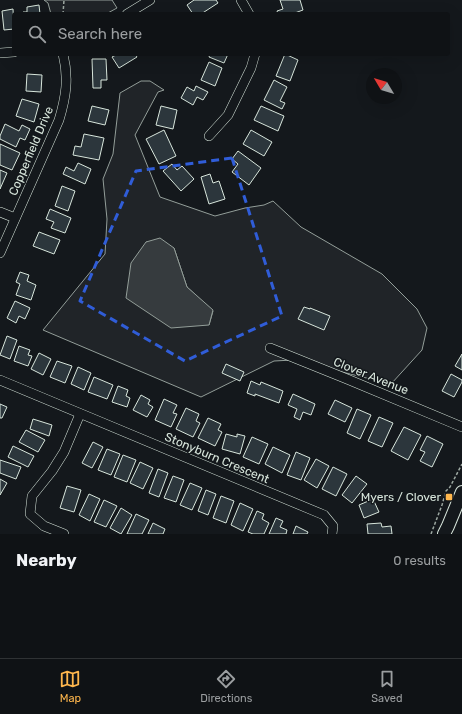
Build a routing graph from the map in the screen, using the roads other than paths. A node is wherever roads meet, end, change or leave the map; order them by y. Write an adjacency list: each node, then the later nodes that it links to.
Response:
1 (150, 0): 3 (street)
2 (241, 0): 4 (street)
3 (130, 12)
4 (248, 12)
5 (12, 52): 6 (street)
6 (0, 53)
7 (63, 56): 11 (street, Copperfield Drive)
8 (254, 56): 9 (street)
9 (209, 136)
10 (0, 212): 11 (street)
11 (15, 218): 12 (street, Copperfield Drive)
12 (0, 253)
13 (270, 348): 16 (street, Clover Avenue)
14 (0, 380): 15 (street, Stonyburn Crescent)
15 (80, 414): 19 (street); 20 (street, Stonyburn Crescent)
16 (462, 426)
17 (462, 492): 18 (main road)
18 (446, 531)
19 (64, 534)
20 (332, 534)

